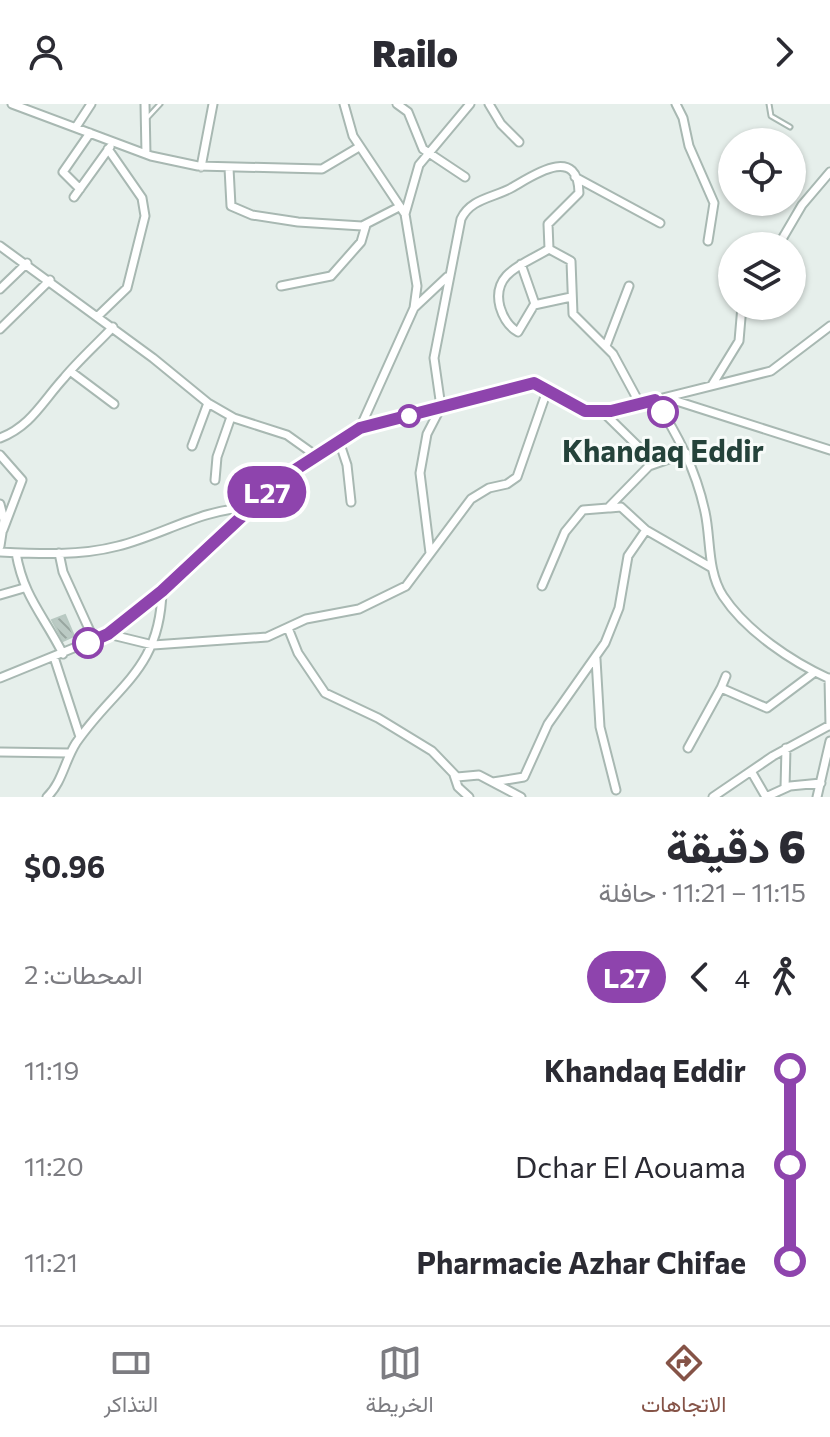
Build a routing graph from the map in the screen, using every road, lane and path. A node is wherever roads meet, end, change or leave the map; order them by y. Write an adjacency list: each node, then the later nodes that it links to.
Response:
1 (12, 104): 12 (street)
2 (91, 104): 14 (street)
3 (145, 104): 13 (street)
4 (160, 104): 13 (lane)
5 (213, 104): 22 (street)
6 (344, 104): 19 (street)
7 (397, 104): 20 (street)
8 (470, 104): 20 (street)
9 (489, 104): 17 (street)
10 (676, 104): 34 (street)
11 (769, 104): 15 (lane)
12 (39, 108): 14 (street)
13 (146, 120): 21 (street)
14 (76, 127): 16 (street)
15 (790, 127)
16 (90, 133): 18 (street); 27 (street)
17 (519, 142)
18 (111, 145): 21 (street); 27 (street); 47 (street)
19 (359, 147): 23 (street); 29 (street)
20 (428, 152): 25 (street); 30 (street)
21 (146, 154): 22 (street)
22 (201, 167): 23 (street)
23 (229, 168): 32 (street)
24 (830, 172): 33 (street)
25 (465, 177)
26 (575, 177): 31 (street); 36 (street); 39 (street)
27 (80, 189): 28 (street)
28 (74, 197)
29 (399, 207): 30 (street); 32 (street)
30 (405, 214): 46 (street)
31 (660, 223)
32 (366, 225): 41 (street)
33 (786, 232)
34 (708, 241)
35 (1, 247): 37 (street)
36 (549, 249): 38 (street); 44 (street)
37 (27, 263): 40 (street); 43 (street)
38 (521, 264): 45 (street); 45 (street)
39 (447, 277): 46 (street); 61 (street)
40 (50, 280): 47 (street); 51 (street)
41 (281, 286)
42 (629, 286): 52 (street)
43 (0, 289)
44 (571, 297): 45 (street); 52 (street)
45 (535, 304)
46 (414, 308): 64 (street)
47 (98, 316): 50 (street)
48 (741, 320): 54 (street)
49 (830, 326): 54 (street)
50 (113, 327): 53 (street); 58 (street)
51 (0, 329)
52 (606, 346): 60 (street)
53 (70, 371): 59 (street); 65 (street)
54 (712, 385): 56 (street)
55 (548, 388): 61 (street); 62 (street); 84 (street)
56 (665, 397): 57 (street); 68 (street)
57 (655, 400): 60 (street); 69 (street)
58 (208, 403): 63 (street); 67 (street)
59 (114, 404)
60 (640, 404): 62 (street)
61 (441, 407): 64 (street); 84 (street)
62 (603, 412): 72 (street)
63 (231, 417): 71 (street); 73 (street)
64 (360, 428): 66 (street)
65 (0, 438)
66 (339, 441): 71 (street); 74 (street)
67 (192, 446)
68 (830, 450)
69 (686, 453): 72 (street); 85 (street)
70 (0, 455): 78 (street)
71 (315, 455): 76 (street)
72 (655, 463): 77 (street)
73 (215, 480)
74 (351, 502)
75 (0, 504): 78 (street)
76 (250, 508): 83 (street); 88 (street)
77 (608, 508): 79 (street); 86 (street)
78 (3, 530): 80 (street)
79 (646, 530): 85 (street); 96 (street)
80 (0, 546)
81 (0, 552): 82 (street)
82 (16, 553): 83 (street); 87 (street)
83 (59, 553): 92 (street)
84 (430, 553): 90 (street)
85 (712, 568): 97 (street)
86 (542, 586)
87 (24, 588): 89 (street); 94 (street)
88 (162, 591): 91 (street); 93 (street)
89 (0, 595)
90 (288, 628): 93 (street); 110 (street)
91 (108, 634): 92 (street); 93 (street)
92 (94, 640): 94 (street)
93 (153, 645): 103 (street)
94 (63, 654): 95 (street)
95 (54, 657): 99 (street); 103 (street)
96 (595, 658): 111 (street); 114 (street)
97 (815, 672): 100 (street); 101 (street)
98 (726, 676): 101 (street)
99 (0, 678)
100 (829, 678): 102 (street)
101 (721, 688): 105 (street)
102 (830, 726): 106 (street)
103 (80, 737): 108 (street)
104 (830, 741): 112 (street)
105 (688, 748)
106 (786, 748): 109 (street); 113 (street)
107 (0, 752): 108 (street)
108 (69, 753): 115 (street)
109 (751, 771): 118 (street); 119 (street)
110 (454, 775): 111 (street); 116 (street)
111 (493, 782): 117 (street)
112 (821, 783): 113 (street); 120 (street)
113 (785, 788): 119 (street)
114 (616, 790)
115 (51, 796)
116 (469, 797)
117 (521, 797)
118 (713, 797)
119 (766, 797)
120 (817, 797)

